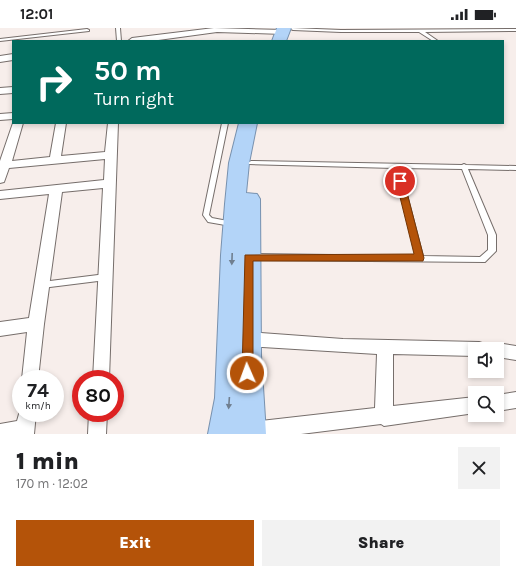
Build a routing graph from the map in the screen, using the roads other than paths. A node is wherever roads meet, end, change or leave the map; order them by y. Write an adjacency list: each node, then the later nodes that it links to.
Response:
1 (118, 28): 9 (lane)
2 (214, 29): 4 (street); 10 (street); 11 (street)
3 (87, 30): 8 (lane)
4 (269, 30): 7 (street)
5 (516, 30): 6 (lane)
6 (421, 31): 7 (lane); 12 (lane)
7 (287, 33)
8 (0, 40)
9 (119, 40)
10 (139, 40)
11 (209, 40)
12 (434, 40)
13 (12, 57): 14 (street)
14 (0, 59)
15 (12, 90): 16 (street)
16 (0, 91)
17 (12, 116): 18 (street)
18 (0, 117)
19 (18, 124): 28 (street)
20 (61, 124): 26 (street)
21 (113, 124): 25 (street)
22 (225, 124): 36 (lane)
23 (248, 124): 36 (highway)
24 (259, 124): 27 (highway)
25 (110, 155): 26 (street); 33 (street)
26 (55, 160): 28 (street)
27 (251, 163): 29 (lane); 37 (highway)
28 (5, 165): 32 (street)
29 (396, 165): 30 (lane); 38 (lane)
30 (464, 166): 31 (lane); 38 (lane)
31 (516, 168)
32 (0, 179)
33 (109, 183): 34 (street); 39 (street)
34 (56, 189): 35 (street); 40 (street)
35 (0, 195)
36 (234, 224): 59 (highway, one-way to 59)
37 (249, 257): 38 (lane); 43 (highway)
38 (420, 258)
39 (106, 277): 40 (lane); 49 (street)
40 (42, 285): 41 (street)
41 (36, 324): 42 (street); 48 (street)
42 (0, 329)
43 (247, 338): 44 (street); 56 (highway)
44 (384, 348): 45 (street); 53 (street)
45 (468, 349)
46 (504, 351): 47 (street)
47 (516, 353)
48 (31, 370)
49 (101, 370)
50 (516, 400): 51 (street)
51 (504, 402)
52 (468, 406): 53 (street)
53 (384, 417): 56 (street)
54 (98, 422): 58 (street)
55 (26, 425): 57 (street)
56 (251, 432)
57 (0, 433)
58 (97, 434)
59 (224, 434)

